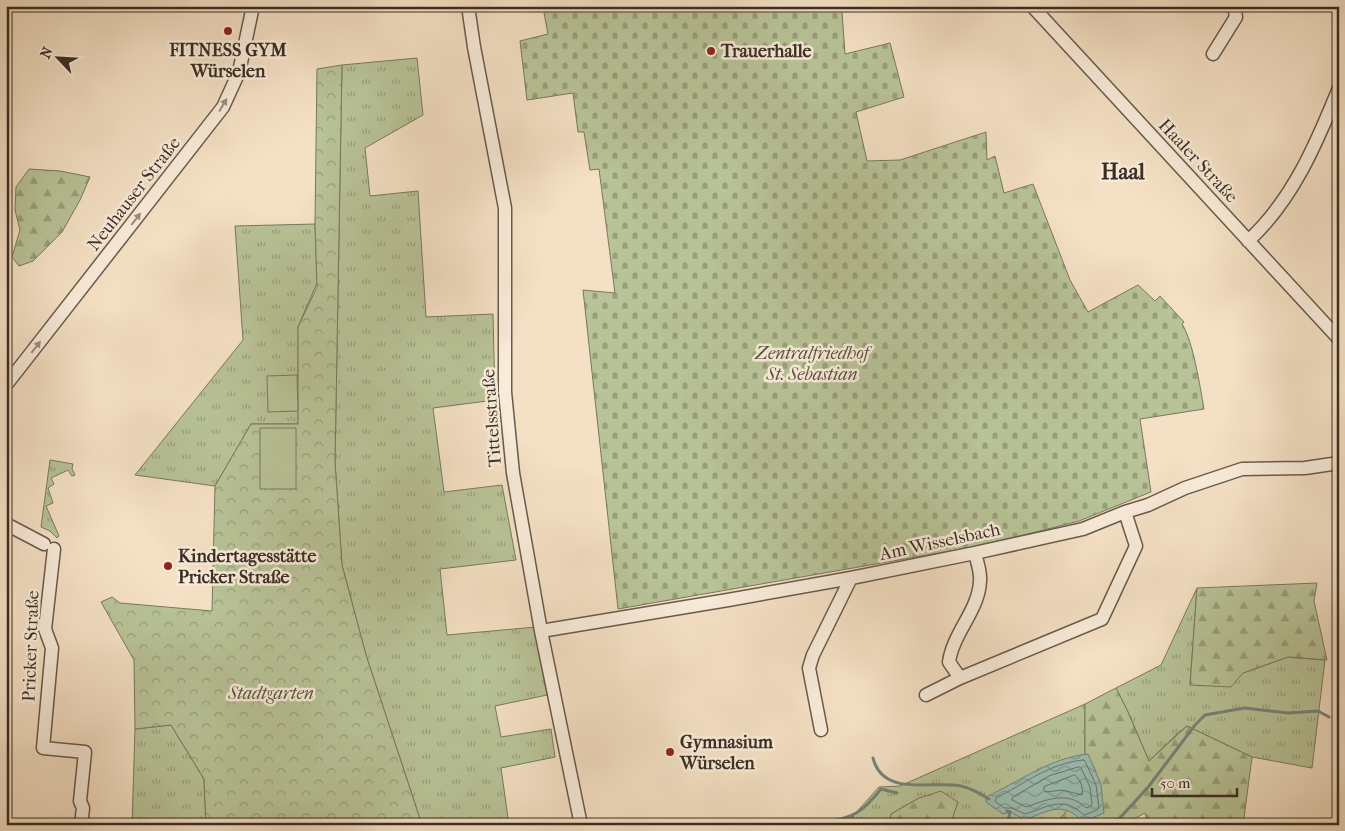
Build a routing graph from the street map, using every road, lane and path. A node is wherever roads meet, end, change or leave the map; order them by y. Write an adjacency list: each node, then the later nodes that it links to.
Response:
1 (253, 6): 9 (street, Neuhauser Straße, one-way to 1)
2 (468, 6): 15 (street, Tittelsstraße)
3 (1032, 6): 7 (street, Haaler Straße)
4 (1234, 6): 5 (street)
5 (1213, 54)
6 (1339, 88): 7 (street)
7 (1248, 241): 8 (street, Haaler Straße)
8 (1339, 339)
9 (6, 386)
10 (1339, 463): 11 (street, Am Wisselsbach)
11 (1125, 512): 13 (street, Am Wisselsbach); 16 (street)
12 (6, 524): 19 (street, Pricker Straße)
13 (975, 554): 14 (street, Am Wisselsbach); 16 (street)
14 (851, 578): 15 (street, Am Wisselsbach); 18 (street)
15 (541, 631): 20 (street, Tittelsstraße)
16 (960, 678): 17 (street)
17 (926, 695)
18 (821, 730)
19 (81, 825)
20 (581, 825)

